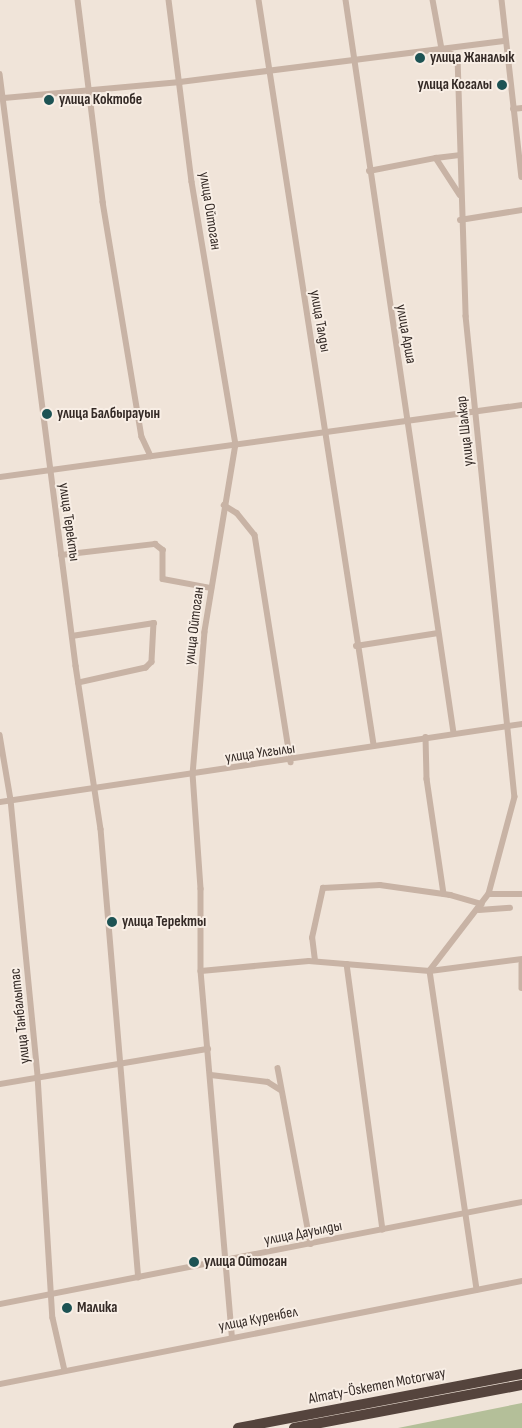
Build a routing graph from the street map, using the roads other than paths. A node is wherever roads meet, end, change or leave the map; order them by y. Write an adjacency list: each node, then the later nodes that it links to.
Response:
1 (78, 0): 13 (street)
2 (169, 0): 12 (street, улица Ойтоган)
3 (259, 0): 10 (street, улица Талды)
4 (346, 0): 9 (street, улица Арша)
5 (433, 0): 8 (street)
6 (502, 0): 7 (street)
7 (505, 41): 8 (street); 16 (street)
8 (442, 49): 9 (street); 17 (street, улица Шалкар)
9 (355, 60): 10 (street); 19 (street, улица Арша)
10 (270, 71): 12 (street); 27 (street, улица Талды)
11 (0, 74): 14 (street, улица Теректы)
12 (180, 82): 13 (street); 28 (street, улица Ойтоган)
13 (90, 90): 14 (street); 29 (street)
14 (4, 98): 30 (street, улица Теректы)
15 (522, 108): 16 (street)
16 (513, 109): 20 (street)
17 (459, 155): 18 (street); 21 (street, улица Шалкар)
18 (436, 158): 19 (street); 21 (street)
19 (369, 171): 26 (street, улица Арша)
20 (522, 177)
21 (460, 195): 23 (street, улица Шалкар)
22 (522, 210): 23 (street)
23 (460, 220): 25 (street, улица Шалкар)
24 (522, 405): 25 (street)
25 (476, 412): 26 (street); 40 (street, улица Шалкар)
26 (409, 422): 27 (street); 35 (street, улица Арша)
27 (326, 432): 28 (street); 37 (street, улица Талды)
28 (236, 444): 29 (street); 32 (street, улица Ойтоган)
29 (151, 456): 30 (street)
30 (50, 470): 31 (street); 33 (street, улица Теректы)
31 (0, 477)
32 (224, 505): 34 (street, улица Ойтоган); 45 (street)
33 (61, 555): 34 (street); 36 (street, улица Теректы)
34 (211, 588): 46 (street, улица Ойтоган)
35 (438, 634): 37 (street); 41 (street, улица Арша)
36 (72, 636): 38 (street, улица Теректы); 38 (street)
37 (356, 646): 44 (street, улица Талды)
38 (78, 683): 47 (street, улица Теректы)
39 (522, 724): 40 (street, улица Улгылы)
40 (510, 726): 41 (street, улица Улгылы); 51 (street, улица Шалкар)
41 (454, 733): 43 (street, улица Улгылы)
42 (0, 735): 48 (street, улица Танбалытас)
43 (426, 737): 44 (street, улица Улгылы); 50 (street)
44 (374, 745): 45 (street, улица Улгылы)
45 (291, 762): 46 (street, улица Улгылы)
46 (193, 774): 47 (street, улица Улгылы); 59 (street, улица Ойтоган)
47 (94, 790): 48 (street, улица Улгылы); 63 (street, улица Теректы)
48 (11, 800): 49 (street, улица Улгылы); 66 (street, улица Танбалытас)
49 (0, 802)
50 (444, 894): 53 (street); 56 (street)
51 (489, 894): 52 (street); 53 (street, улица Шалкар)
52 (521, 894)
53 (481, 907): 54 (street); 60 (street, улица Шалкар)
54 (510, 908)
55 (522, 959): 60 (street)
56 (315, 962): 57 (street); 59 (street)
57 (347, 964): 60 (street); 71 (street)
58 (522, 964): 61 (street)
59 (201, 971): 62 (street, улица Ойтоган)
60 (430, 971): 70 (street)
61 (522, 988)
62 (208, 1049): 63 (street); 65 (street, улица Ойтоган)
63 (122, 1064): 66 (street); 74 (street, улица Теректы)
64 (278, 1068): 68 (street)
65 (211, 1075): 68 (street); 73 (street, улица Ойтоган)
66 (38, 1076): 67 (street); 77 (street, улица Танбалытас)
67 (0, 1084)
68 (283, 1092): 72 (street)
69 (522, 1202): 70 (street, улица Дауылды)
70 (464, 1214): 71 (street, улица Дауылды); 76 (street)
71 (383, 1230): 72 (street, улица Дауылды)
72 (312, 1244): 73 (street, улица Дауылды)
73 (226, 1261): 74 (street, улица Дауылды); 79 (street, улица Ойтоган)
74 (139, 1277): 77 (street, улица Дауылды)
75 (522, 1282): 76 (street, улица Куренбел)
76 (477, 1290): 79 (street, улица Куренбел)
77 (52, 1295): 78 (street, улица Дауылды); 80 (street, улица Танбалытас)
78 (0, 1304)
79 (232, 1336): 80 (street, улица Куренбел)
80 (65, 1371): 82 (street, улица Куренбел)
81 (522, 1374): 84 (highway, Almaty-Öskemen Motorway)
82 (0, 1384)
83 (522, 1385): 85 (highway, Almaty-Öskemen Motorway)
84 (238, 1428)
85 (294, 1428)

